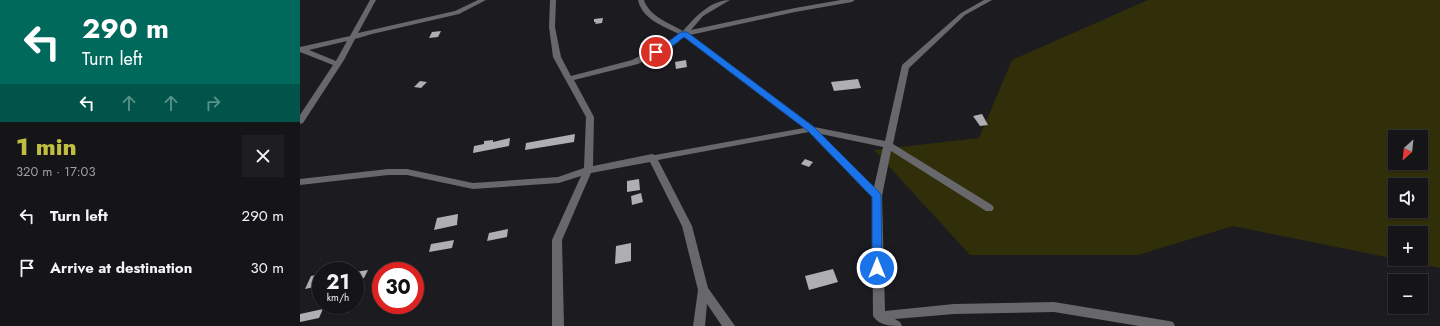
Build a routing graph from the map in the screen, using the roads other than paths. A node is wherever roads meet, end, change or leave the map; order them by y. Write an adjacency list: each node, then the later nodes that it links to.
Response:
1 (373, 0): 9 (street)
2 (483, 0): 9 (street)
3 (554, 0): 12 (street)
4 (641, 0): 8 (street)
5 (727, 0): 8 (street)
6 (852, 0): 8 (street)
7 (989, 0): 15 (street)
8 (684, 34): 12 (street); 14 (street)
9 (351, 38): 10 (street); 11 (street)
10 (300, 49): 11 (street)
11 (337, 64): 13 (street)
12 (569, 79): 17 (street)
13 (300, 121)
14 (811, 129): 15 (street); 16 (street); 19 (street)
15 (888, 145): 19 (street); 20 (street)
16 (652, 158): 17 (street); 21 (street)
17 (588, 170): 18 (street); 23 (street)
18 (300, 182)
19 (877, 196): 22 (street)
20 (989, 208)
21 (703, 290): 24 (street); 25 (street)
22 (878, 321): 26 (street); 27 (street)
23 (558, 326)
24 (699, 326)
25 (729, 326)
26 (896, 326)
27 (1169, 326)

